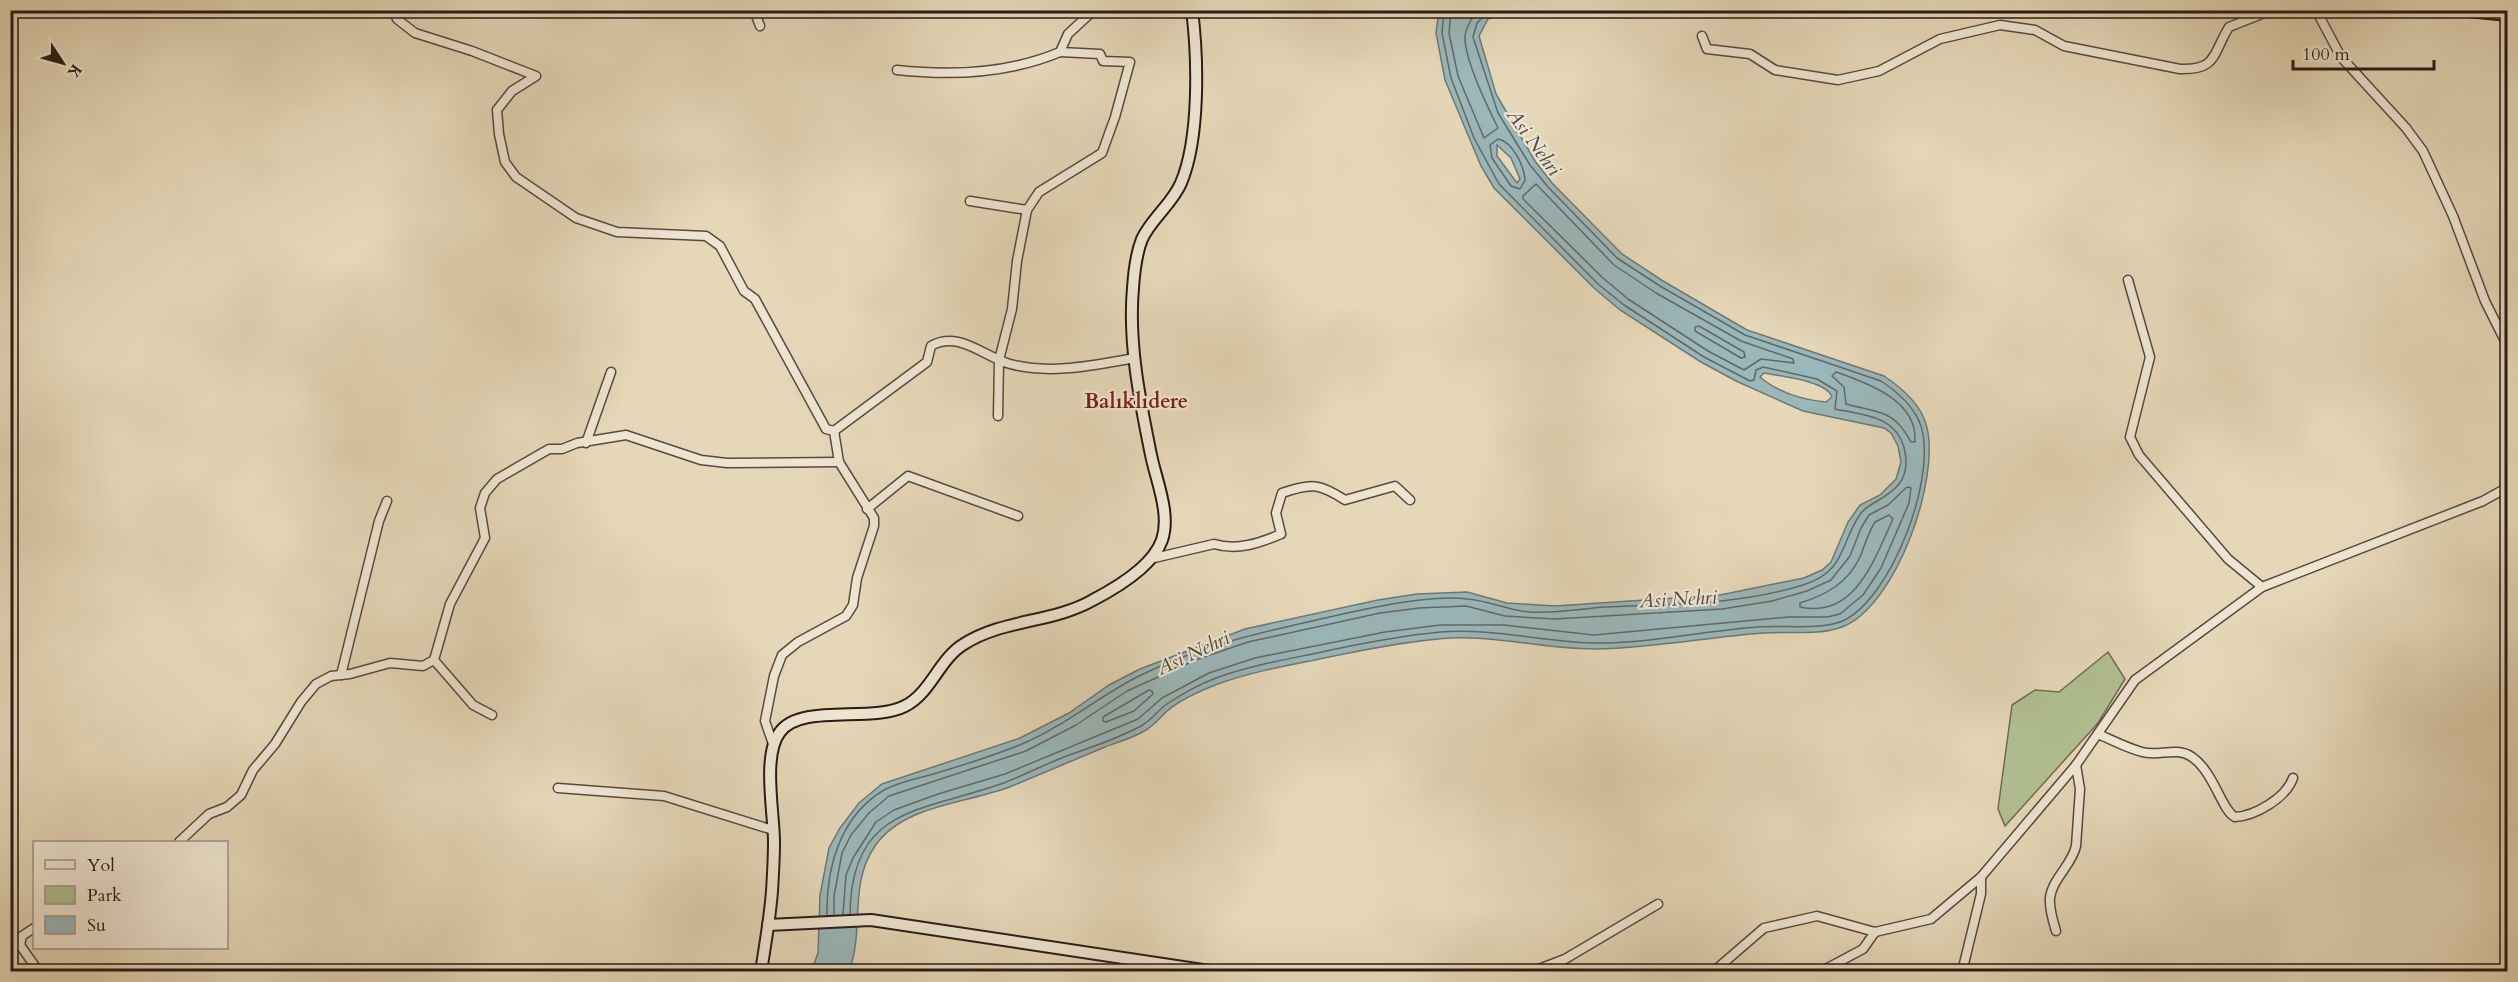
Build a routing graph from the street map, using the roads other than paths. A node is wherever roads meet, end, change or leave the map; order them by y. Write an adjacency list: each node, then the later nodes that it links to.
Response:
1 (393, 10): 21 (street)
2 (754, 10): 9 (street)
3 (1094, 10): 11 (street)
4 (1192, 10): 17 (main road)
5 (2272, 10): 10 (street)
6 (2316, 10): 16 (street)
7 (2457, 10): 8 (main road)
8 (2508, 15)
9 (760, 26)
10 (1702, 36)
11 (1060, 52): 12 (street); 14 (street)
12 (897, 70)
13 (970, 201): 14 (street)
14 (1027, 210): 18 (street)
15 (2128, 280): 30 (street)
16 (2508, 347)
17 (1135, 358): 18 (street); 29 (main road)
18 (999, 360): 20 (street); 21 (street)
19 (611, 372): 22 (street)
20 (998, 416)
21 (834, 431): 23 (street)
22 (586, 443): 23 (street); 31 (street)
23 (839, 462): 27 (street)
24 (2508, 487): 30 (street)
25 (1410, 500): 29 (street)
26 (387, 501): 32 (street)
27 (867, 509): 28 (street); 35 (street)
28 (1018, 516)
29 (1150, 559): 35 (main road)
30 (2262, 587): 34 (street)
31 (434, 660): 32 (street); 33 (street)
32 (341, 675): 40 (street)
33 (492, 715)
34 (2098, 734): 36 (street); 37 (street)
35 (773, 744): 39 (main road)
36 (2076, 765): 41 (street); 46 (street)
37 (2293, 778)
38 (558, 788): 39 (street)
39 (773, 830): 43 (main road)
40 (181, 841)
41 (1981, 877): 45 (street); 53 (street)
42 (1658, 904): 50 (street)
43 (768, 925): 48 (main road); 49 (main road)
44 (33, 929): 47 (street)
45 (1875, 932): 51 (street); 52 (street)
46 (2056, 932)
47 (39, 972)
48 (761, 972)
49 (1216, 972)
50 (1531, 972)
51 (1713, 972)
52 (1820, 972)
53 (1962, 972)

